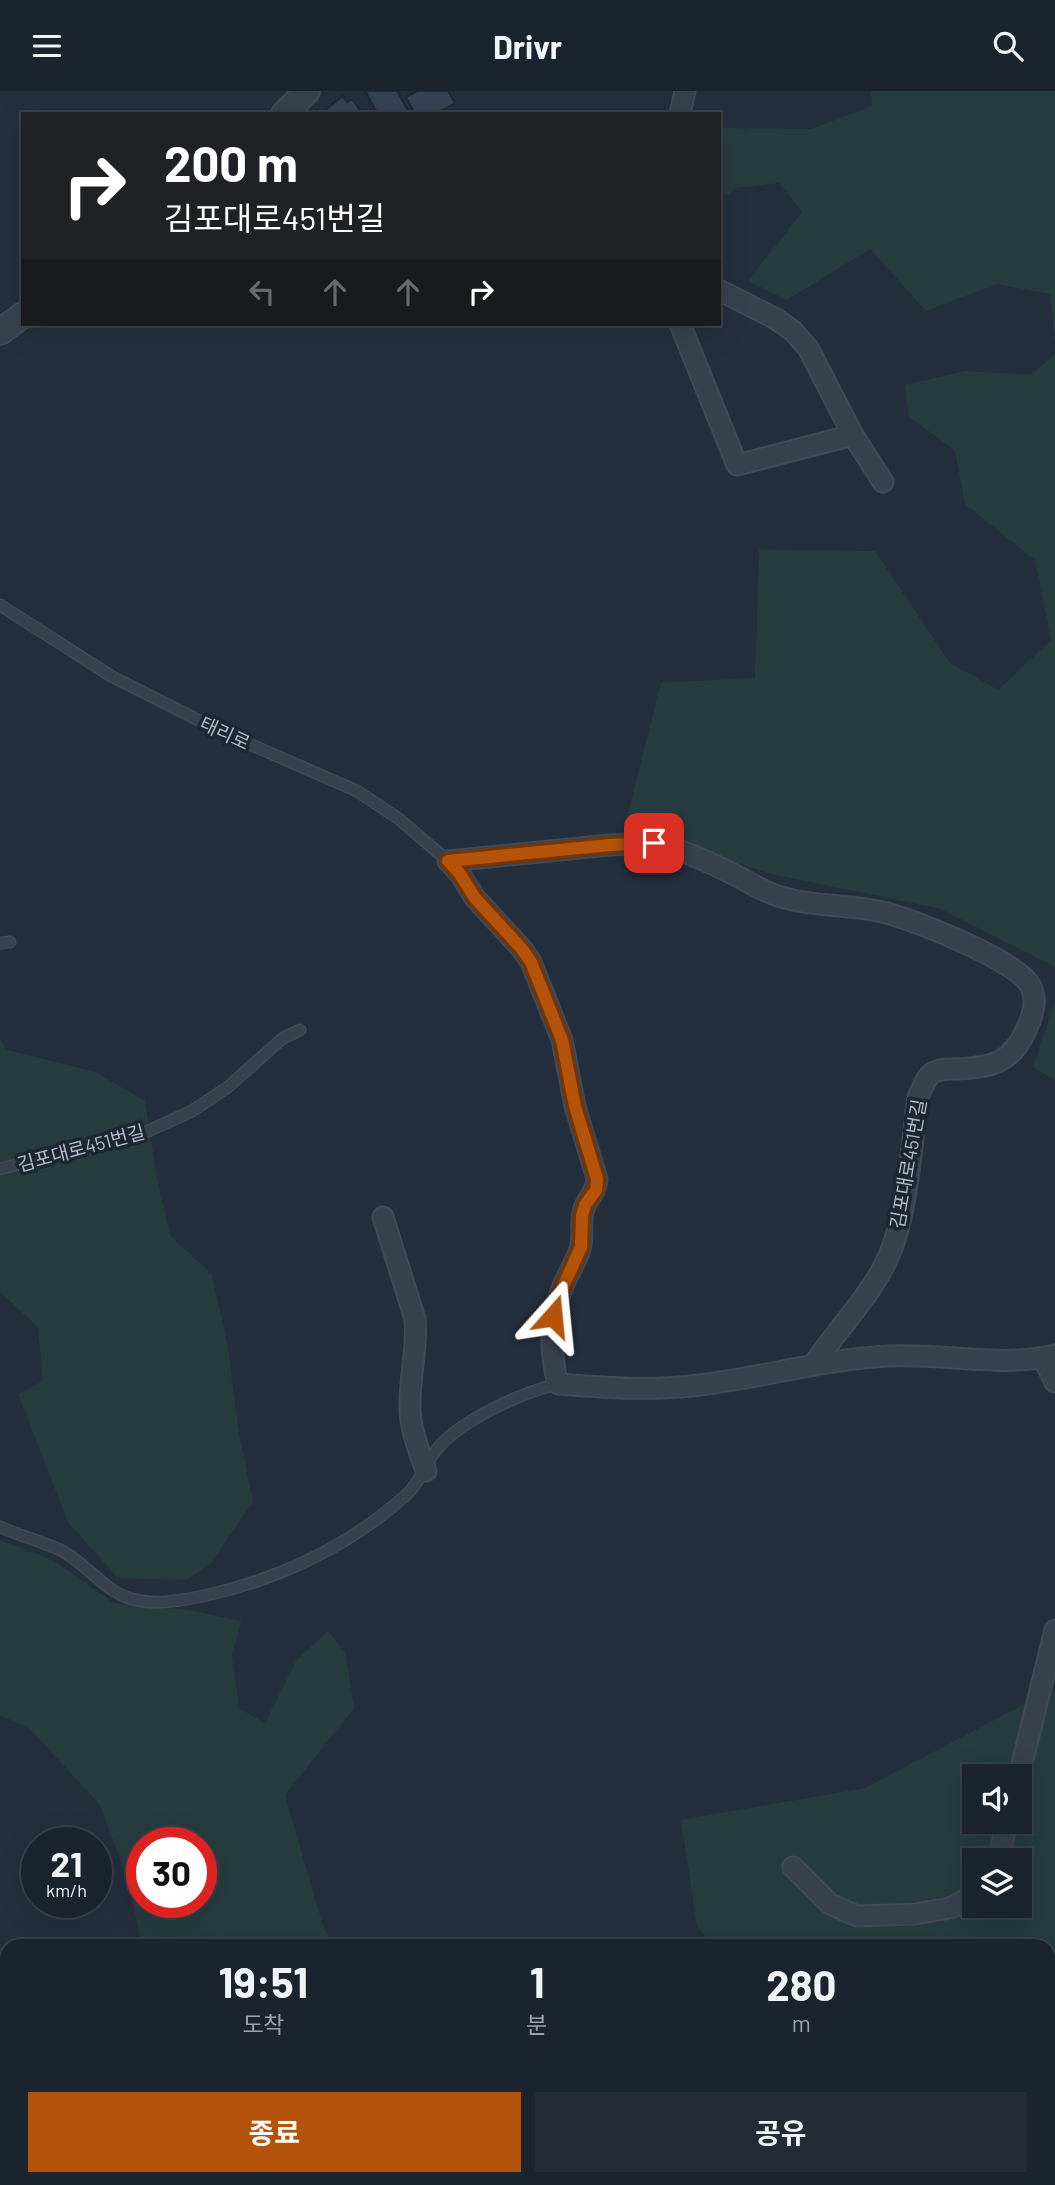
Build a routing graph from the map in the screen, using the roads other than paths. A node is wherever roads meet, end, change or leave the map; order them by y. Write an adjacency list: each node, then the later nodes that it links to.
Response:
1 (307, 91): 3 (street)
2 (685, 91): 4 (street)
3 (286, 112)
4 (680, 112)
5 (721, 291): 9 (street)
6 (21, 316): 8 (street)
7 (681, 326): 9 (street)
8 (0, 332)
9 (853, 435): 10 (street)
10 (883, 482)
11 (0, 605): 12 (lane, 태리로)
12 (448, 861): 17 (street, 김포대로451번길); 19 (street)
13 (300, 1030): 14 (lane, 김포대로451번길)
14 (0, 1169)
15 (383, 1217): 20 (street)
16 (1049, 1356): 17 (street); 18 (street)
17 (814, 1364): 19 (street)
18 (1055, 1382)
19 (558, 1384): 20 (lane)
20 (426, 1471): 21 (lane)
21 (0, 1527)
22 (1055, 1630): 23 (street)
23 (1021, 1764)
24 (793, 1867): 25 (street)
25 (962, 1902)

